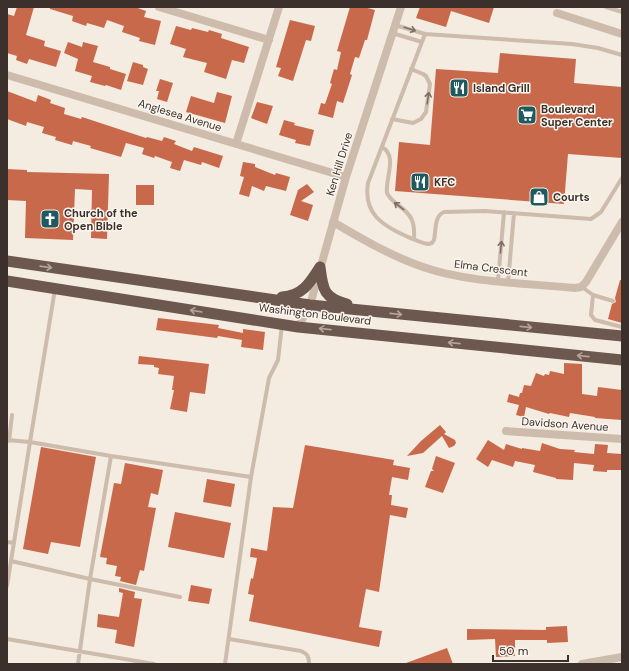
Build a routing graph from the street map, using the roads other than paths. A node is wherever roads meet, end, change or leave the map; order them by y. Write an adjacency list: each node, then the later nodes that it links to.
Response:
1 (159, 7): 10 (street)
2 (279, 7): 10 (street)
3 (400, 7): 7 (street, Ken Hill Drive)
4 (606, 7): 5 (lane)
5 (622, 12)
6 (557, 13): 9 (street)
7 (393, 29): 8 (lane, one-way to 8); 11 (lane); 18 (street, Ken Hill Drive)
8 (425, 34): 11 (lane); 12 (lane)
9 (622, 34)
10 (269, 40): 16 (street)
11 (422, 42): 13 (lane)
12 (622, 55)
13 (411, 69): 15 (lane); 15 (lane, one-way to 13)
14 (7, 75): 16 (street, Anglesea Avenue)
15 (392, 119): 17 (lane)
16 (236, 144): 18 (street, Anglesea Avenue)
17 (382, 147): 24 (lane, one-way to 17); 24 (lane)
18 (346, 177): 22 (street, Ken Hill Drive)
19 (622, 178): 21 (lane)
20 (504, 212): 21 (lane); 24 (lane); 28 (lane, one-way to 20)
21 (514, 213): 29 (lane)
22 (333, 222): 26 (street, Ken Hill Drive); 28 (street, Elma Crescent)
23 (622, 222): 30 (street)
24 (414, 239)
25 (7, 261): 33 (highway, Washington Boulevard, one-way to 33)
26 (320, 267): 33 (highway); 35 (street, Ken Hill Drive); 36 (highway)
27 (7, 281): 31 (highway, Washington Boulevard)
28 (498, 281): 29 (street, Elma Crescent)
29 (508, 282): 30 (street, Elma Crescent)
30 (581, 286): 32 (lane)
31 (55, 288): 37 (highway, Washington Boulevard, one-way to 31); 46 (lane)
32 (593, 295): 34 (lane); 39 (lane)
33 (249, 296): 35 (highway, Washington Boulevard)
34 (613, 302)
35 (310, 305): 36 (highway, Washington Boulevard); 38 (street, Ken Hill Drive)
36 (368, 312): 40 (highway, Washington Boulevard, one-way to 40)
37 (282, 324): 38 (highway, Washington Boulevard); 48 (lane)
38 (298, 327): 41 (highway, Washington Boulevard, one-way to 38)
39 (622, 327)
40 (622, 336)
41 (622, 360)
42 (12, 415): 45 (lane)
43 (506, 431): 44 (street, Davidson Avenue)
44 (622, 439)
45 (8, 440): 46 (lane)
46 (30, 442): 47 (lane); 50 (lane)
47 (111, 456): 48 (lane); 52 (lane)
48 (251, 477): 55 (lane)
49 (7, 542): 50 (lane)
50 (14, 543): 51 (lane)
51 (11, 561): 52 (lane); 53 (lane)
52 (90, 579): 54 (lane); 57 (lane)
53 (7, 586)
54 (180, 597)
55 (229, 639): 61 (lane); 62 (lane)
56 (7, 640): 57 (lane)
57 (80, 652): 59 (lane); 60 (lane)
58 (622, 657): 63 (street)
59 (78, 664)
60 (154, 664)
61 (225, 664)
62 (309, 664)
63 (582, 664)

